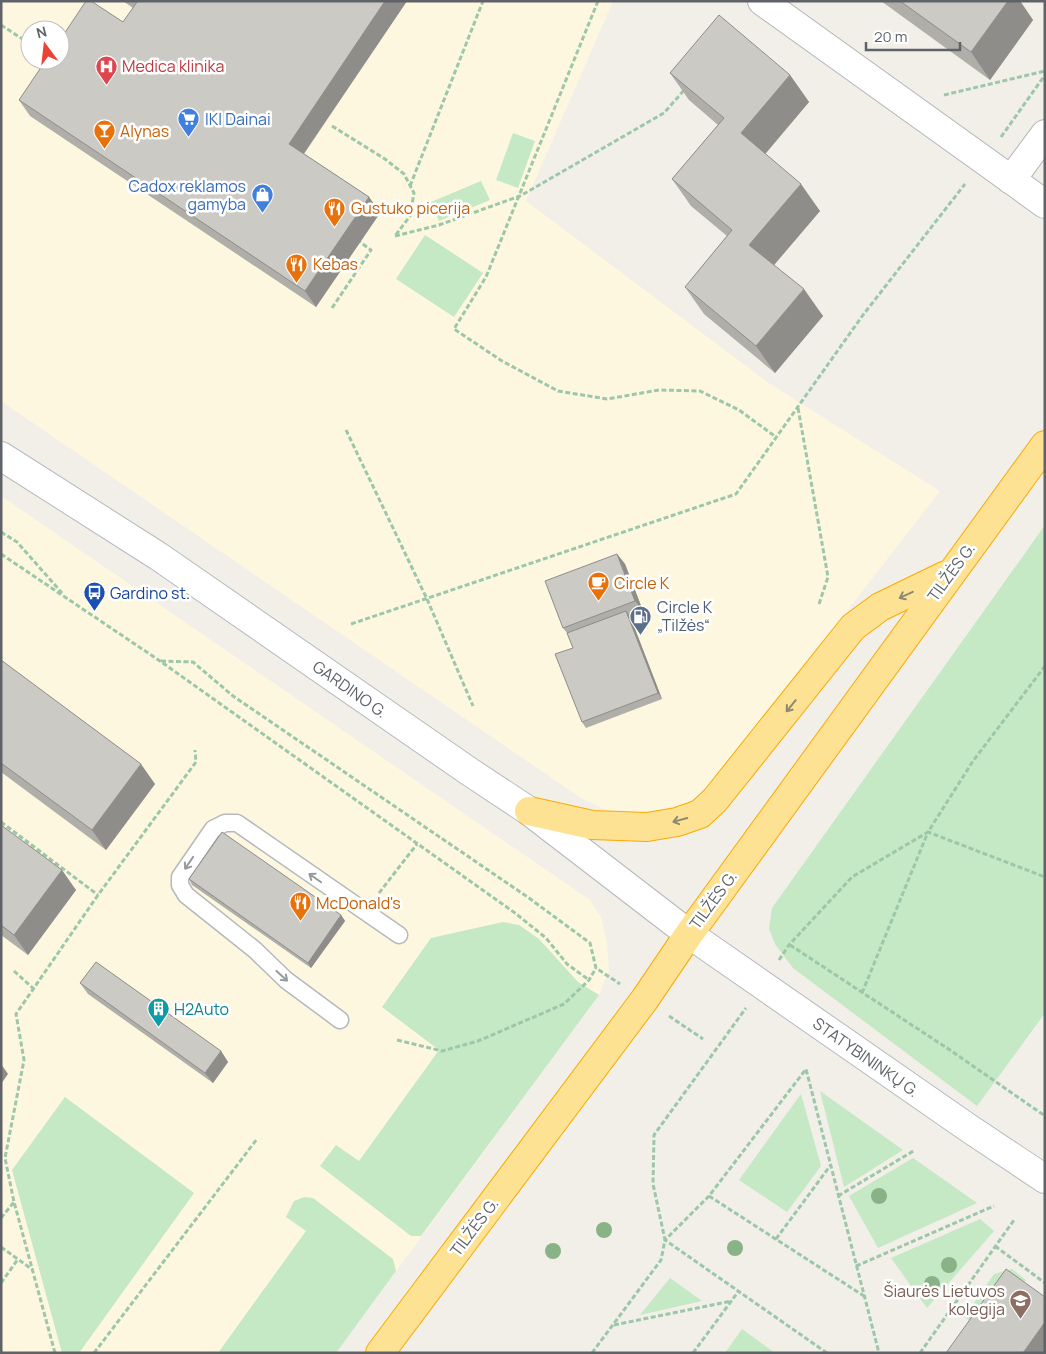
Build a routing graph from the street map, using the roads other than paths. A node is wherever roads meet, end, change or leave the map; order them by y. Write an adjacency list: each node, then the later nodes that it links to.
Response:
1 (762, 1): 3 (main road)
2 (1045, 134): 3 (main road)
3 (1011, 180): 4 (main road)
4 (1045, 204)
5 (1045, 445): 7 (highway, TILŽĖS G.)
6 (1, 456): 8 (main road, GARDINO G.)
7 (950, 574): 8 (highway, one-way to 8); 9 (highway, TILŽĖS G.)
8 (530, 811): 9 (main road, GARDINO G.)
9 (689, 934): 12 (main road, STATYBININKŲ G.); 13 (highway, TILŽĖS G.)
10 (399, 935): 11 (lane, one-way to 11)
11 (340, 1020)
12 (1045, 1179)
13 (380, 1353)

